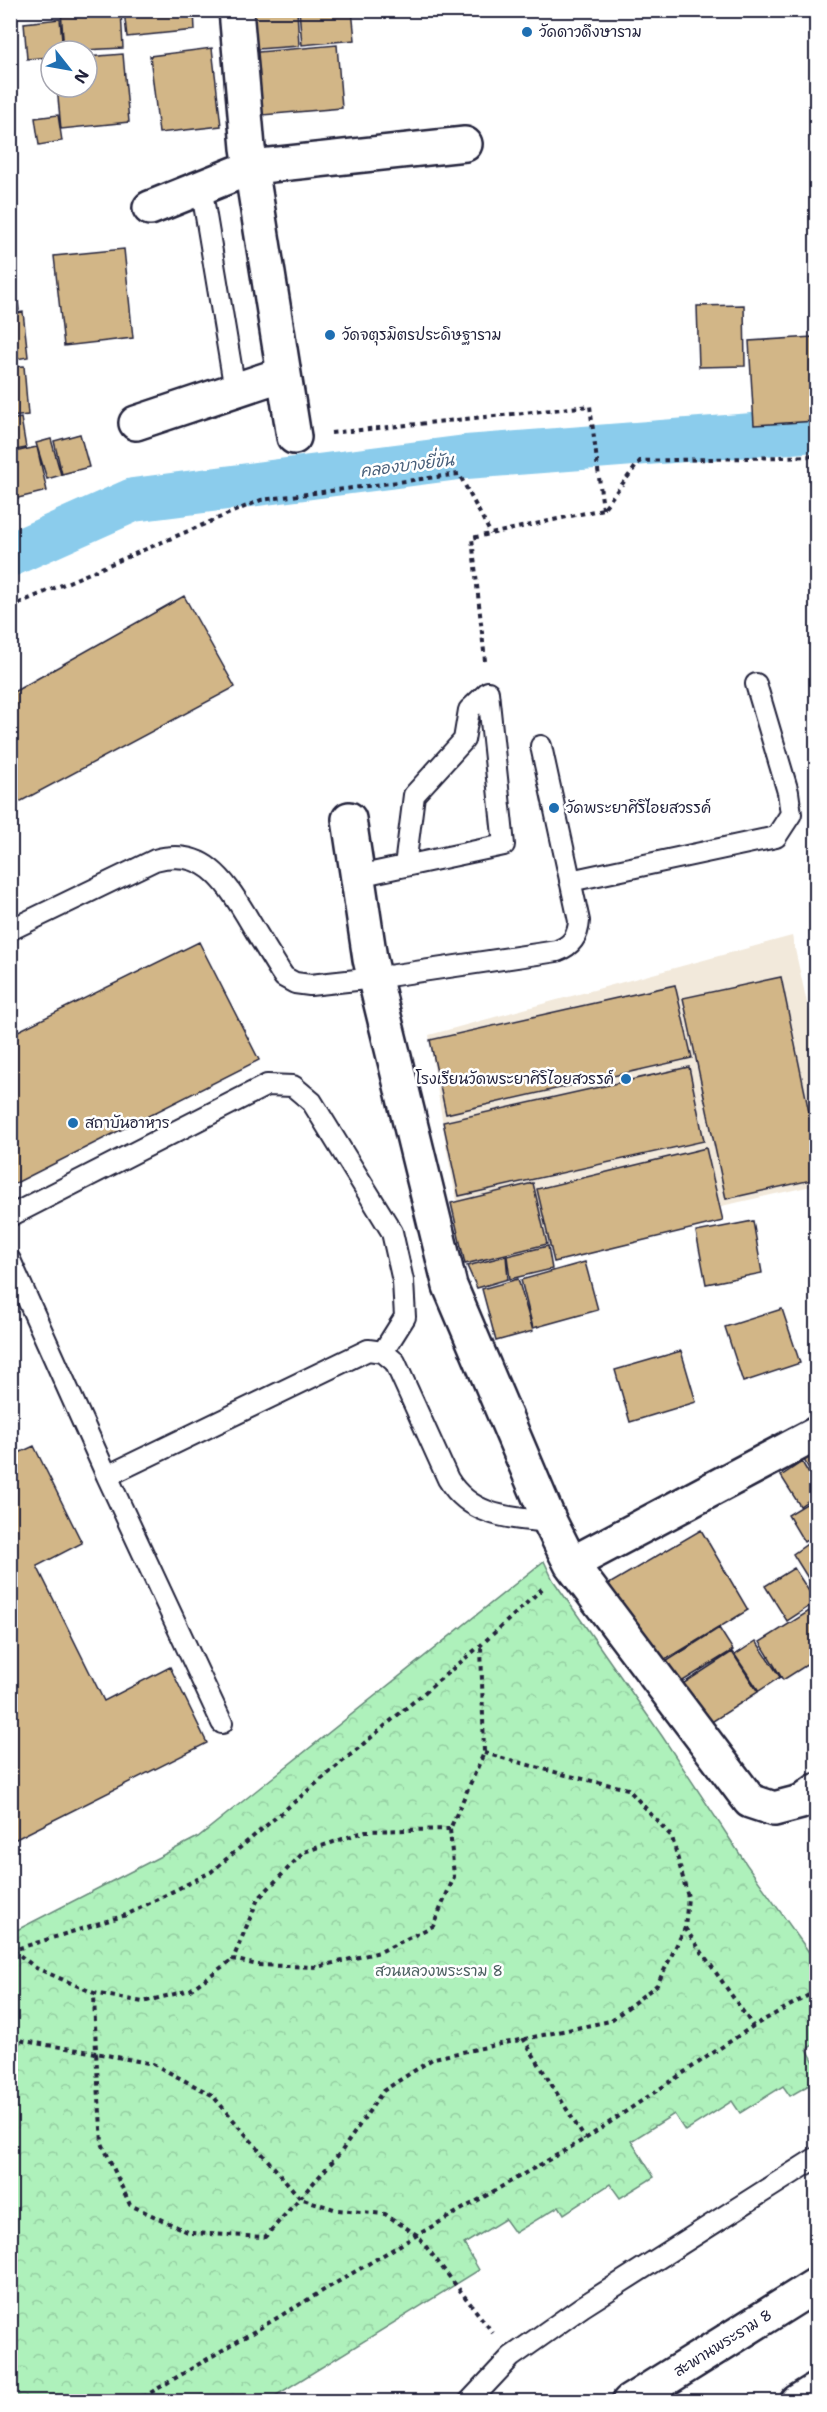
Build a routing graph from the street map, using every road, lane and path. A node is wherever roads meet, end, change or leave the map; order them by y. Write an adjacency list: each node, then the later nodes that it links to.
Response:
1 (236, 10): 3 (street)
2 (465, 144): 3 (street)
3 (252, 167): 4 (street); 6 (street)
4 (201, 186): 5 (street); 7 (lane)
5 (150, 208)
6 (283, 374): 7 (street); 9 (street)
7 (235, 390): 8 (street)
8 (136, 423)
9 (294, 437): 11 (path)
10 (816, 456): 11 (path)
11 (603, 509): 12 (path)
12 (491, 534): 13 (path); 15 (path)
13 (10, 607)
14 (756, 684): 20 (lane)
15 (488, 692): 18 (lane); 18 (lane)
16 (541, 746): 20 (lane)
17 (349, 819): 19 (street)
18 (405, 866): 19 (lane)
19 (358, 876): 22 (street)
20 (570, 881): 22 (lane)
21 (10, 930): 22 (lane)
22 (375, 978): 28 (street)
23 (10, 1216): 25 (lane)
24 (10, 1260): 27 (lane)
25 (383, 1352): 27 (lane); 28 (lane)
26 (816, 1434): 29 (street)
27 (107, 1476): 31 (lane)
28 (550, 1522): 29 (street)
29 (571, 1564): 30 (path); 33 (street)
30 (481, 1645): 32 (path); 36 (path)
31 (222, 1723)
32 (484, 1753): 34 (path); 35 (path)
33 (816, 1791)
34 (450, 1829): 37 (path); 37 (path)
35 (685, 1928): 40 (path); 41 (path)
36 (12, 1951): 38 (path)
37 (233, 1959): 38 (path)
38 (94, 1993): 43 (path)
39 (808, 1995): 40 (path)
40 (753, 2025): 44 (path)
41 (523, 2038): 44 (path); 46 (path)
42 (12, 2039): 43 (path)
43 (96, 2053): 46 (path); 46 (path)
44 (585, 2139): 47 (path)
45 (816, 2158): 49 (lane)
46 (300, 2198): 47 (path)
47 (417, 2235): 49 (path); 51 (path)
48 (816, 2285): 53 (street, สะพานพระราม 8)
49 (511, 2357): 52 (lane)
50 (816, 2390): 54 (street)
51 (135, 2402)
52 (469, 2402)
53 (628, 2402)
54 (797, 2402)

